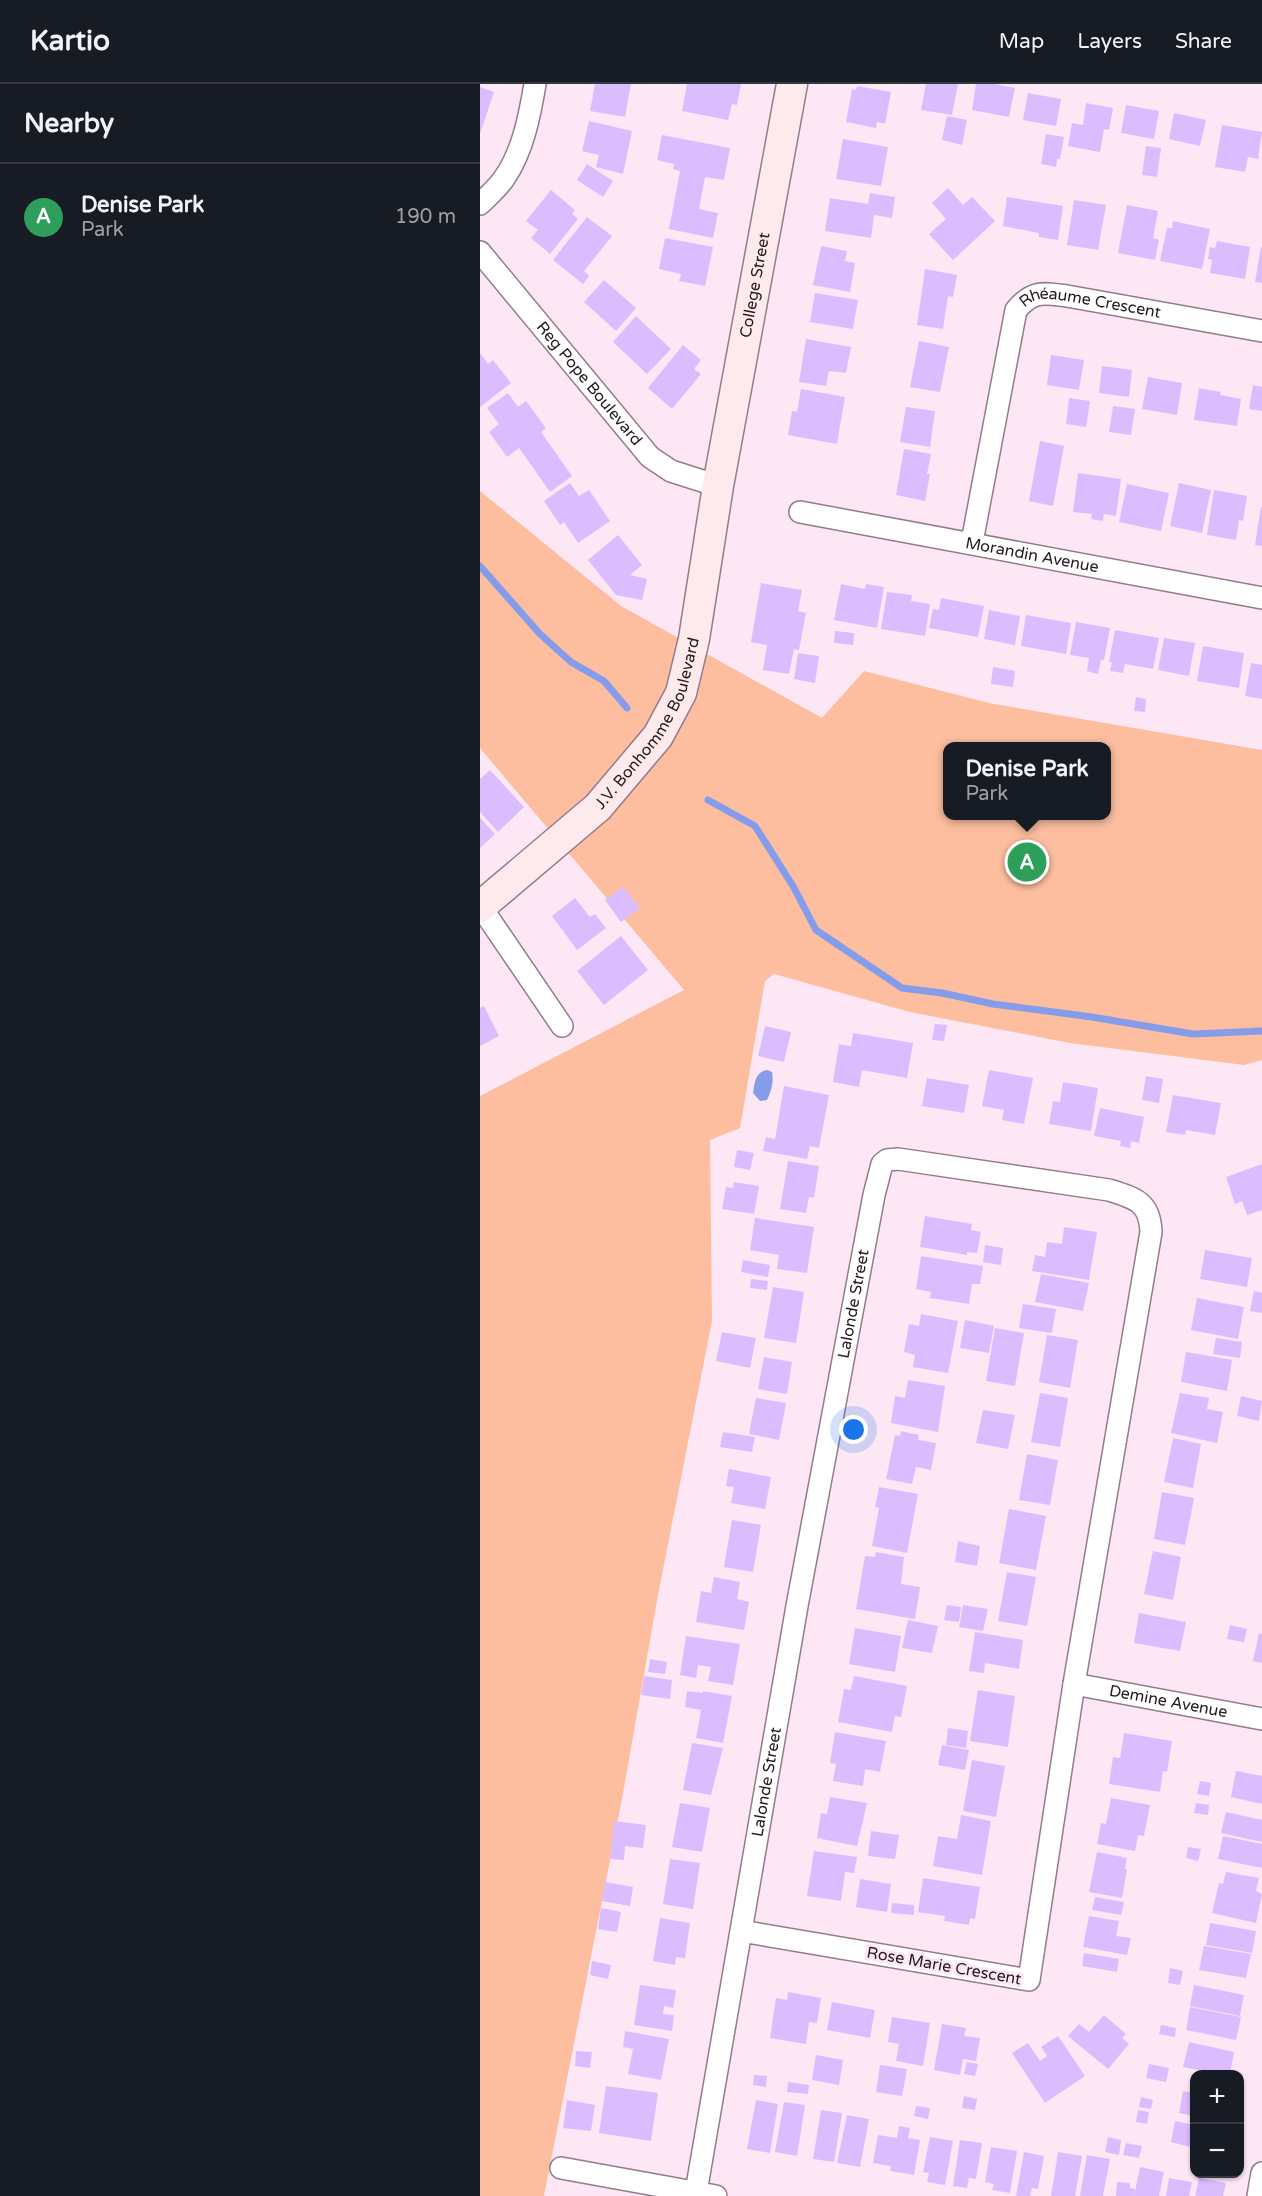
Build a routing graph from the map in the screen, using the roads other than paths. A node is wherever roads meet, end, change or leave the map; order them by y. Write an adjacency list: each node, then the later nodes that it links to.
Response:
1 (535, 84): 3 (street)
2 (792, 84): 6 (street, College Street)
3 (480, 204)
4 (480, 252): 6 (street, Reg Pope Boulevard)
5 (1262, 331): 8 (street, Rhéaume Crescent)
6 (718, 486): 10 (street, J.V. Bonhomme Boulevard)
7 (800, 512): 8 (street, Morandin Avenue)
8 (972, 542): 9 (street, Morandin Avenue)
9 (1262, 598)
10 (480, 907): 11 (street)
11 (562, 1026)
12 (1074, 1684): 13 (street, Demine Avenue); 14 (street, Rose Marie Crescent); 14 (street, Lalonde Street)
13 (1262, 1719)
14 (741, 1931): 17 (street, Lalonde Street)
15 (561, 2168): 17 (street)
16 (1262, 2173): 18 (street)
17 (706, 2194)
18 (1258, 2196)

